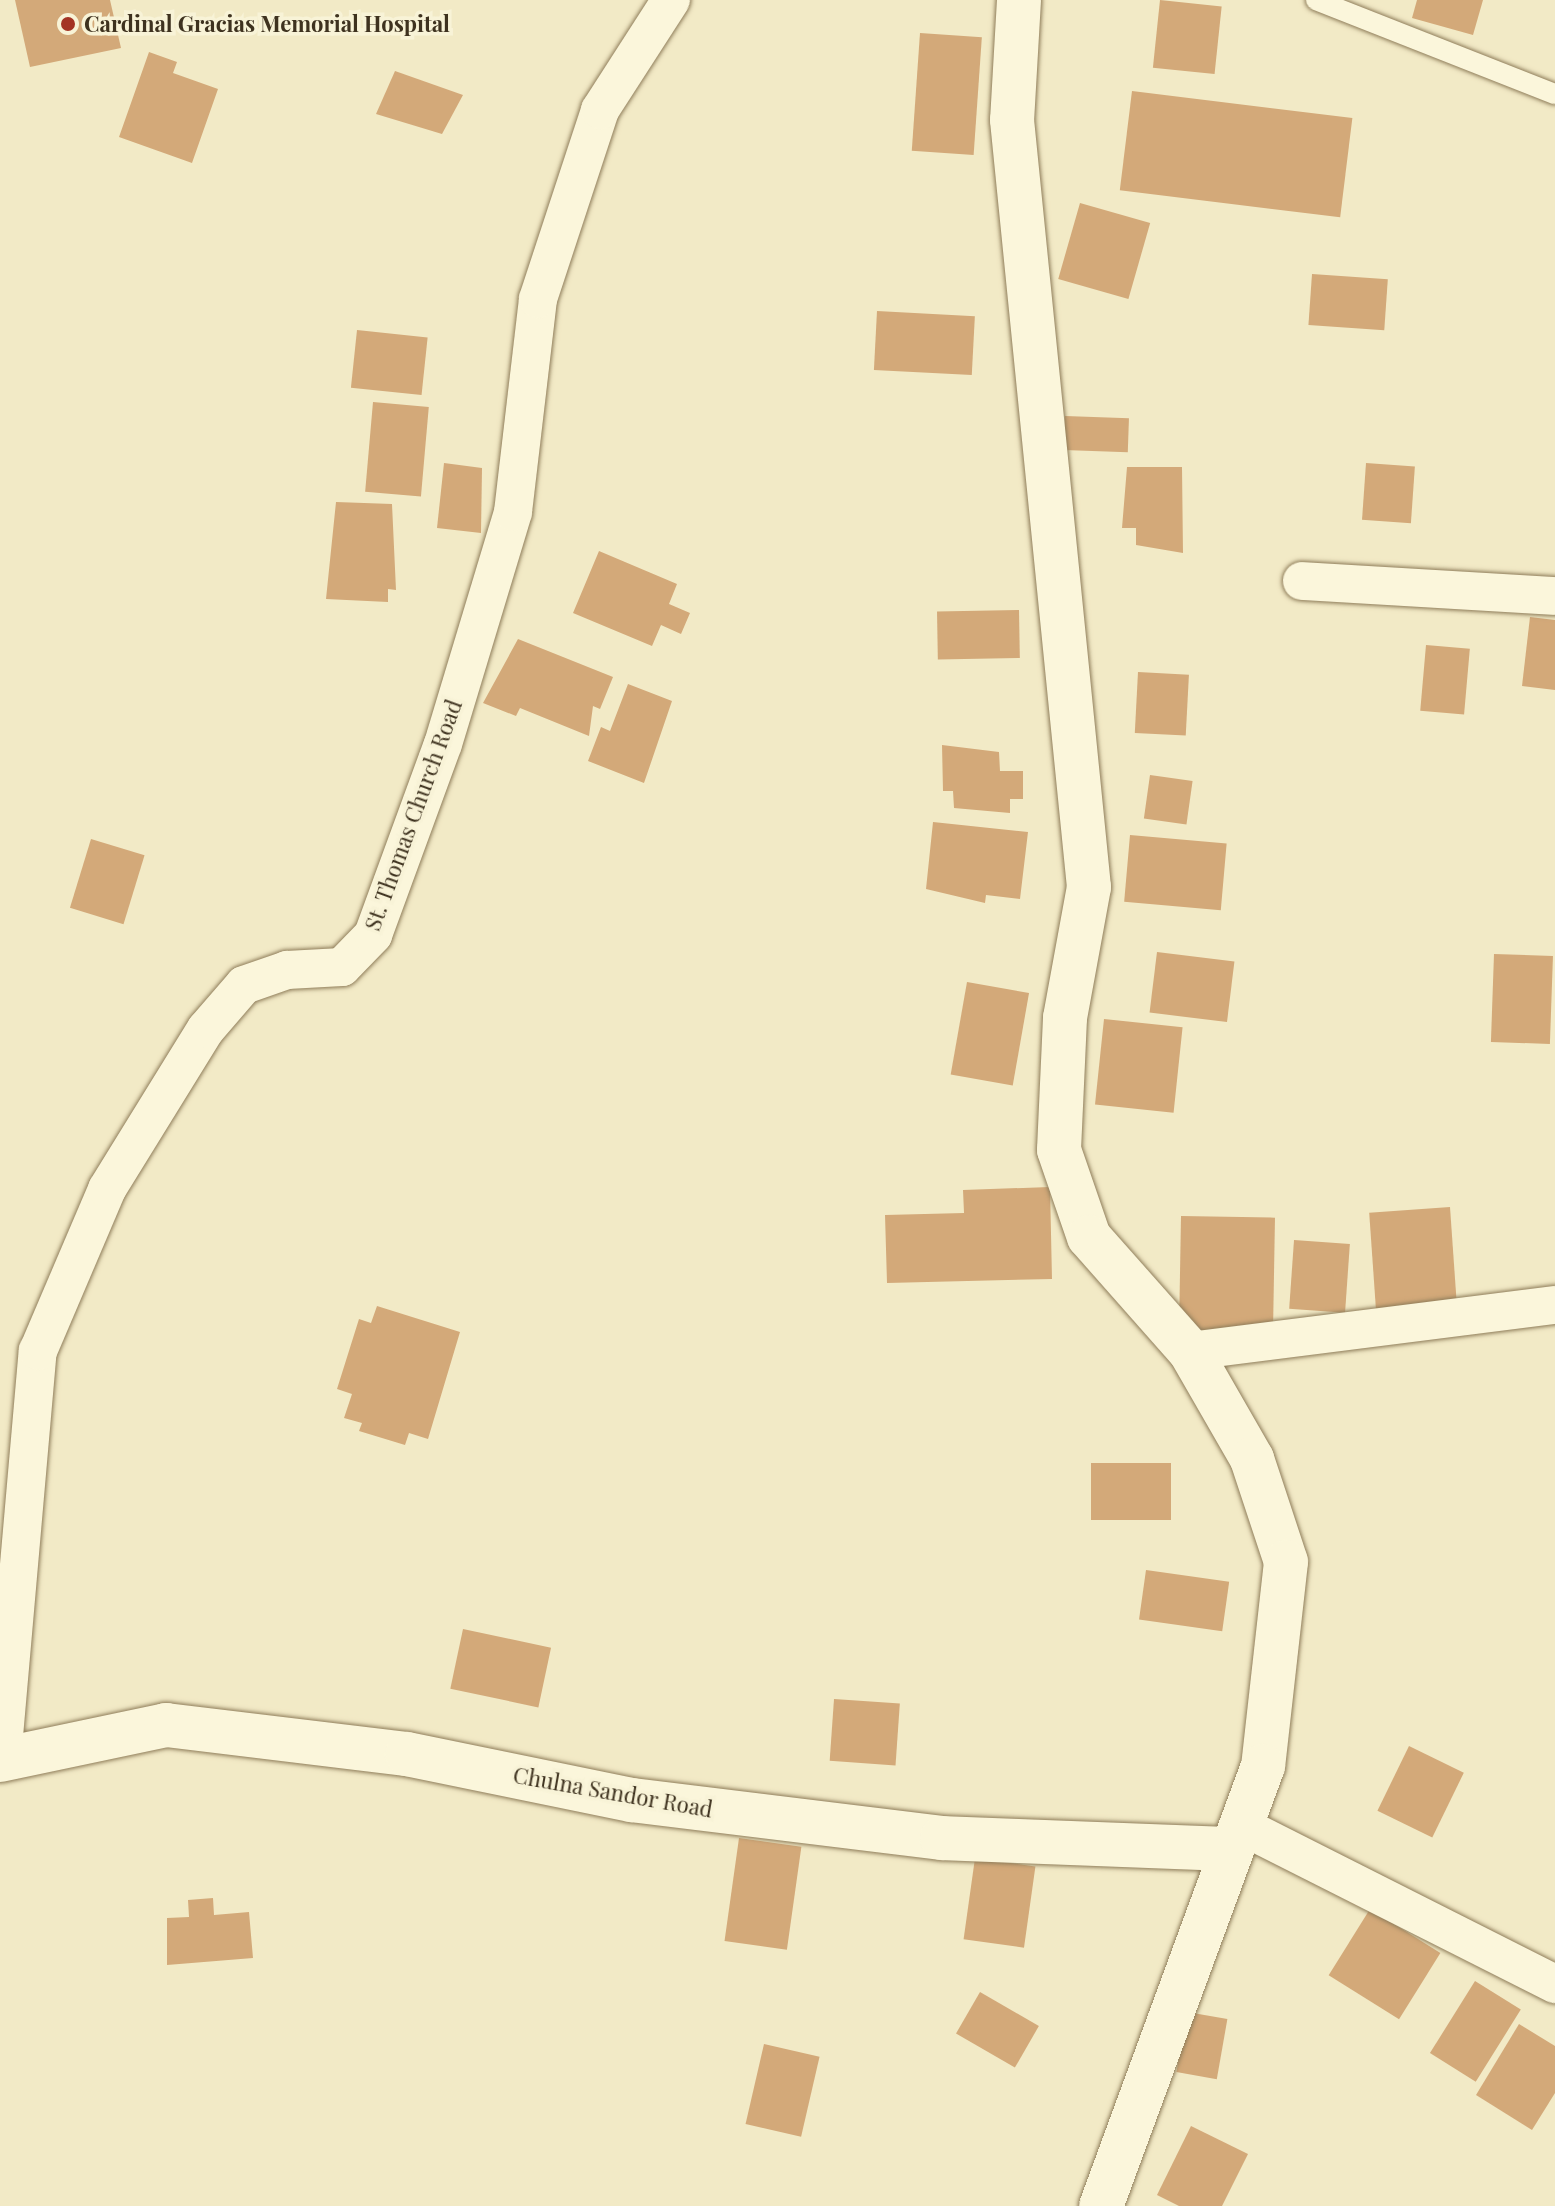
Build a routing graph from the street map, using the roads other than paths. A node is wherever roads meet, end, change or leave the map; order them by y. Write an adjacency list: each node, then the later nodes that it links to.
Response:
1 (671, 0): 9 (street, St. Thomas Church Road)
2 (1019, 0): 8 (main road)
3 (1316, 0): 4 (lane)
4 (1555, 94)
5 (1302, 581): 6 (street)
6 (1555, 596)
7 (1555, 1305): 8 (street)
8 (1190, 1351): 10 (main road)
9 (1, 1760): 10 (main road, Chulna Sandor Road)
10 (1237, 1838): 11 (street); 12 (main road)
11 (1555, 1984)
12 (1101, 2206)

